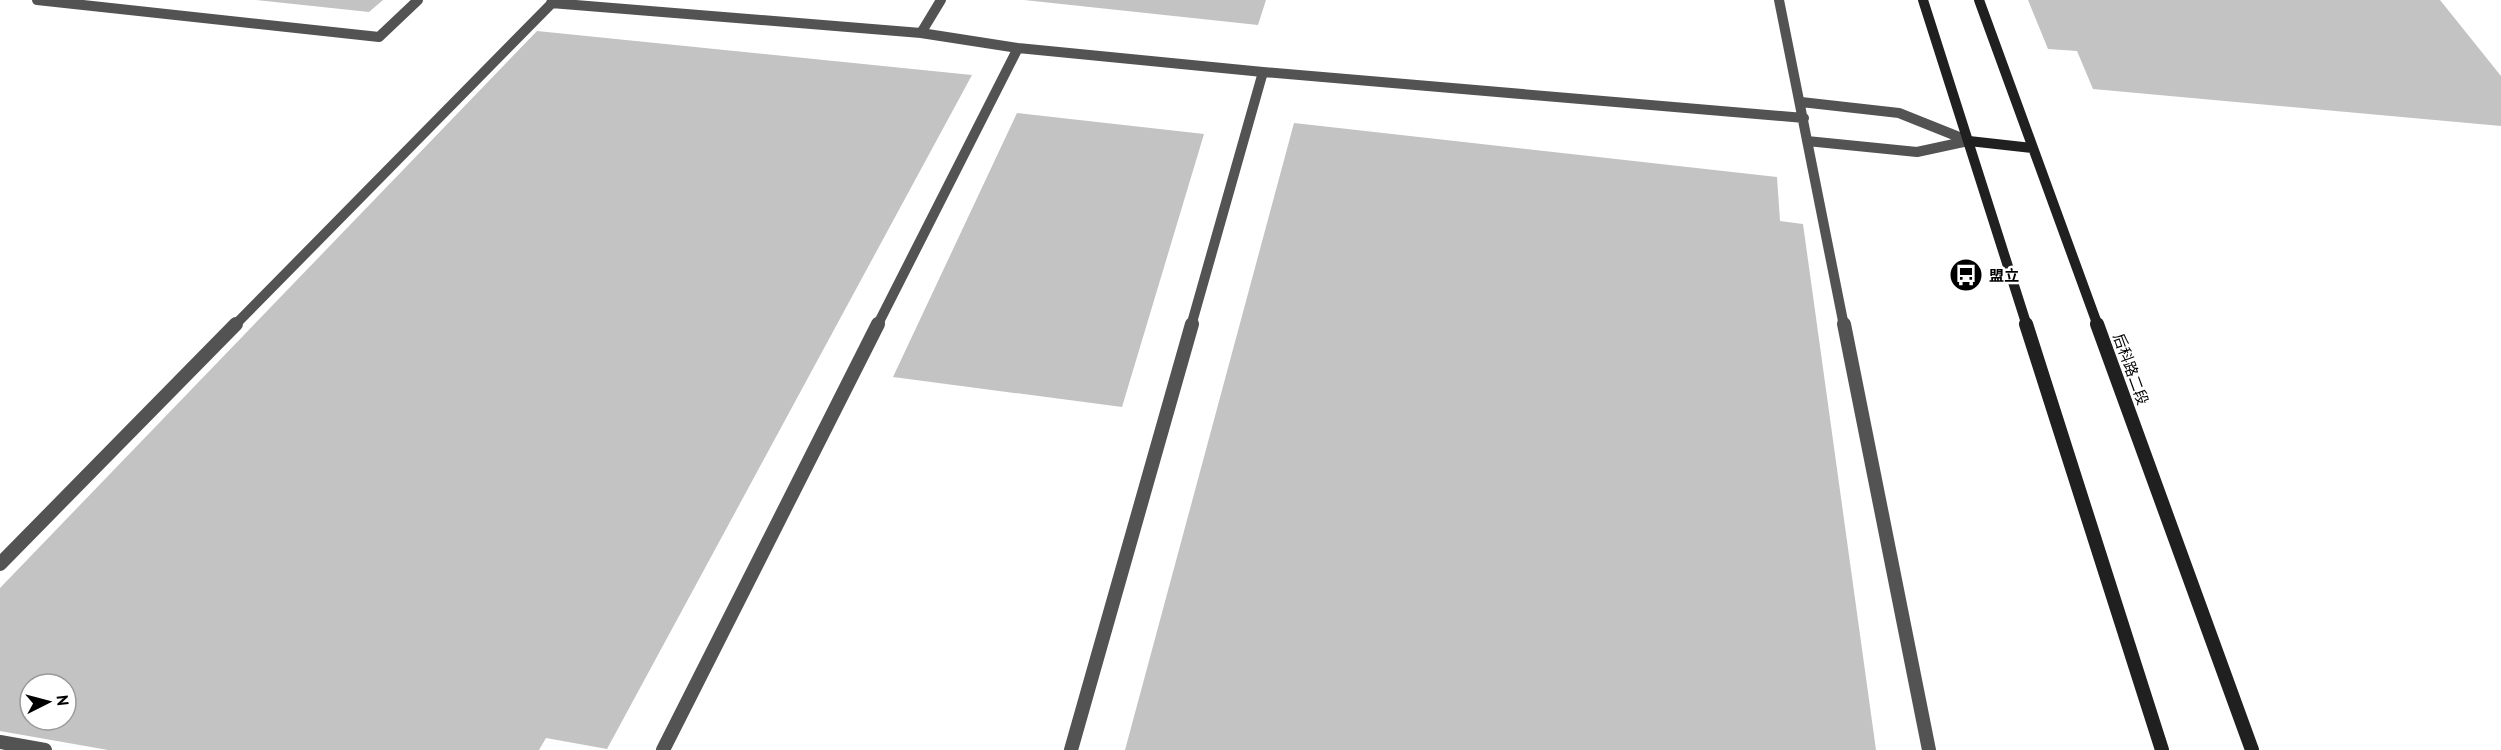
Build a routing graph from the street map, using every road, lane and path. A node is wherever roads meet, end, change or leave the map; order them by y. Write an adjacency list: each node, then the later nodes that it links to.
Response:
1 (37, 0): 2 (lane)
2 (418, 0)
3 (941, 0): 8 (lane)
4 (1779, 0): 11 (lane)
5 (1923, 0): 14 (street)
6 (1979, 0): 15 (street, 后科路二段)
7 (553, 2): 8 (lane); 16 (lane)
8 (921, 33): 9 (lane)
9 (1018, 48): 10 (lane); 19 (lane)
10 (1263, 72): 12 (lane); 20 (lane)
11 (1801, 102): 12 (lane); 14 (lane)
12 (1804, 118): 13 (lane)
13 (1807, 141): 14 (lane); 21 (lane)
14 (1969, 141): 15 (street); 22 (street)
15 (2032, 148): 23 (street, 后科路二段)
16 (0, 564)
17 (0, 742): 18 (lane)
18 (45, 750)
19 (663, 750)
20 (1071, 750)
21 (1929, 750)
22 (2162, 750)
23 (2252, 750)

